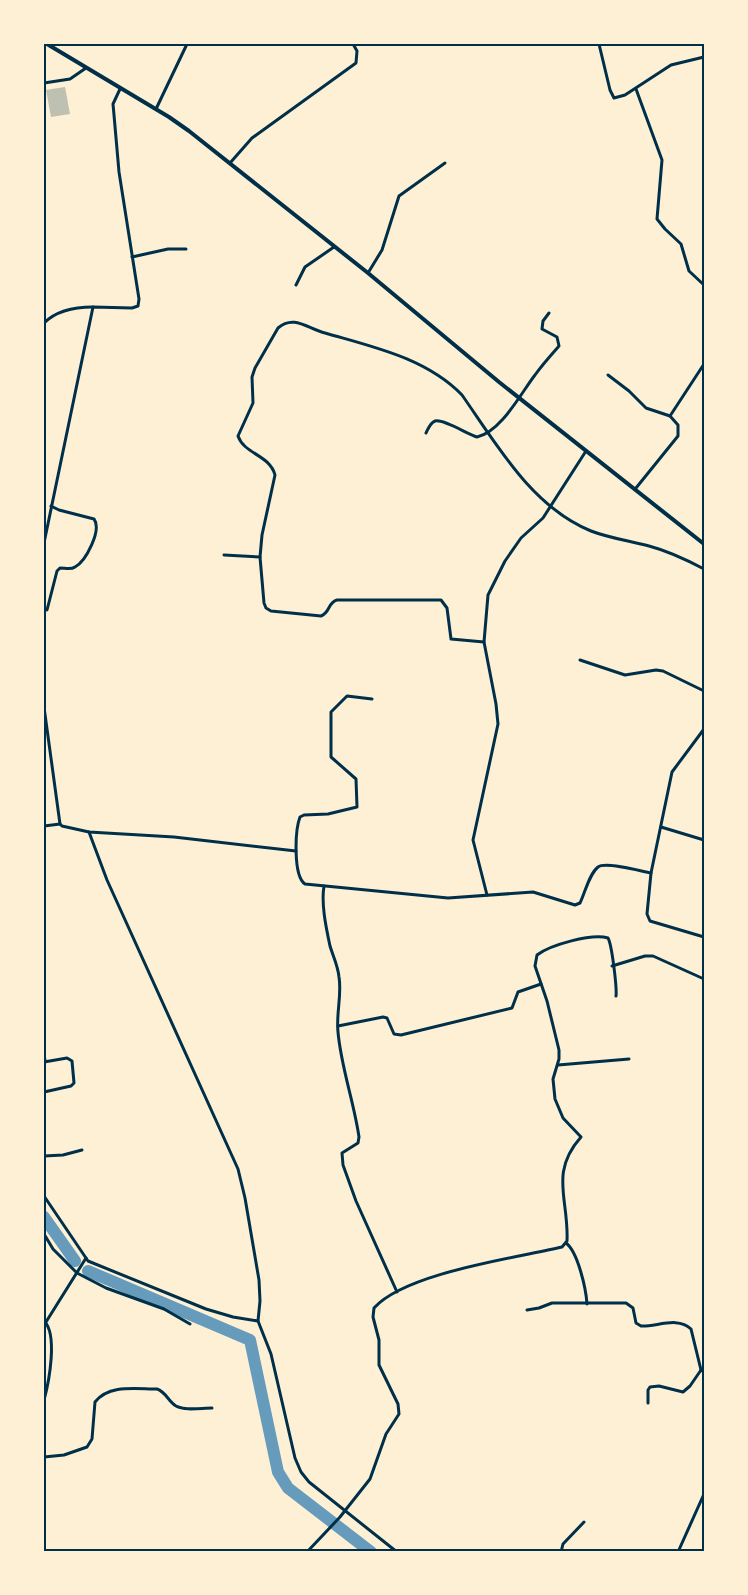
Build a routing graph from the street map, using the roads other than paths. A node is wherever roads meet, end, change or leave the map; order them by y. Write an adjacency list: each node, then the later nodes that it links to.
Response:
1 (47, 44): 6 (street)
2 (187, 44): 10 (street)
3 (353, 44): 11 (street)
4 (599, 44): 8 (street)
5 (705, 57): 8 (street)
6 (86, 67): 7 (street); 9 (street)
7 (44, 83)
8 (636, 88): 18 (street)
9 (120, 89): 10 (street); 15 (street)
10 (156, 109): 11 (street)
11 (230, 163): 13 (street)
12 (445, 163): 16 (street)
13 (334, 247): 16 (street); 17 (street)
14 (186, 249): 15 (street)
15 (132, 256): 19 (street)
16 (368, 273): 24 (street)
17 (296, 285)
18 (705, 285)
19 (93, 307): 21 (street); 31 (street)
20 (549, 313): 24 (street)
21 (44, 323)
22 (705, 364): 25 (street)
23 (608, 375): 25 (street)
24 (519, 397): 26 (street); 28 (street)
25 (670, 416): 29 (street)
26 (488, 432): 27 (street); 30 (street); 35 (street)
27 (426, 433)
28 (587, 450): 29 (street); 30 (street)
29 (636, 488): 33 (street)
30 (551, 505): 36 (street); 38 (street)
31 (51, 506): 32 (street); 37 (street)
32 (44, 543)
33 (705, 544)
34 (224, 555): 35 (street)
35 (260, 557): 38 (street)
36 (705, 569)
37 (46, 610)
38 (484, 642): 53 (street)
39 (580, 660): 40 (street)
40 (705, 691)
41 (372, 699): 50 (street)
42 (44, 707): 44 (street)
43 (705, 729): 47 (street)
44 (45, 732): 45 (street)
45 (60, 824): 46 (street); 48 (street)
46 (44, 826)
47 (661, 827): 49 (street); 51 (street)
48 (89, 832): 50 (street); 76 (street)
49 (705, 840)
50 (296, 851): 52 (street)
51 (651, 873): 53 (street); 54 (street)
52 (324, 886): 53 (street); 59 (street)
53 (487, 895)
54 (705, 937)
55 (612, 966): 56 (street); 57 (street); 58 (street)
56 (705, 979)
57 (541, 984): 59 (street); 63 (street)
58 (616, 996)
59 (338, 1026): 72 (street)
60 (44, 1053): 62 (street)
61 (629, 1059): 63 (street)
62 (44, 1061): 64 (street)
63 (558, 1065): 69 (street)
64 (44, 1092)
65 (82, 1150): 66 (street)
66 (44, 1156)
67 (44, 1196): 70 (street)
68 (44, 1234): 71 (street)
69 (566, 1243): 72 (street); 73 (street)
70 (86, 1258): 71 (street); 76 (street)
71 (76, 1273): 75 (street); 77 (street)
72 (397, 1292): 84 (street)
73 (587, 1304): 74 (street); 78 (street)
74 (527, 1310)
75 (45, 1321): 79 (street)
76 (258, 1321): 84 (street)
77 (190, 1324)
78 (703, 1371): 80 (street)
79 (44, 1400)
80 (648, 1403)
81 (212, 1408): 82 (street)
82 (44, 1457)
83 (705, 1494): 89 (street)
84 (346, 1510): 86 (street); 87 (street)
85 (584, 1522): 88 (street)
86 (307, 1551)
87 (397, 1551)
88 (561, 1551)
89 (678, 1551)

